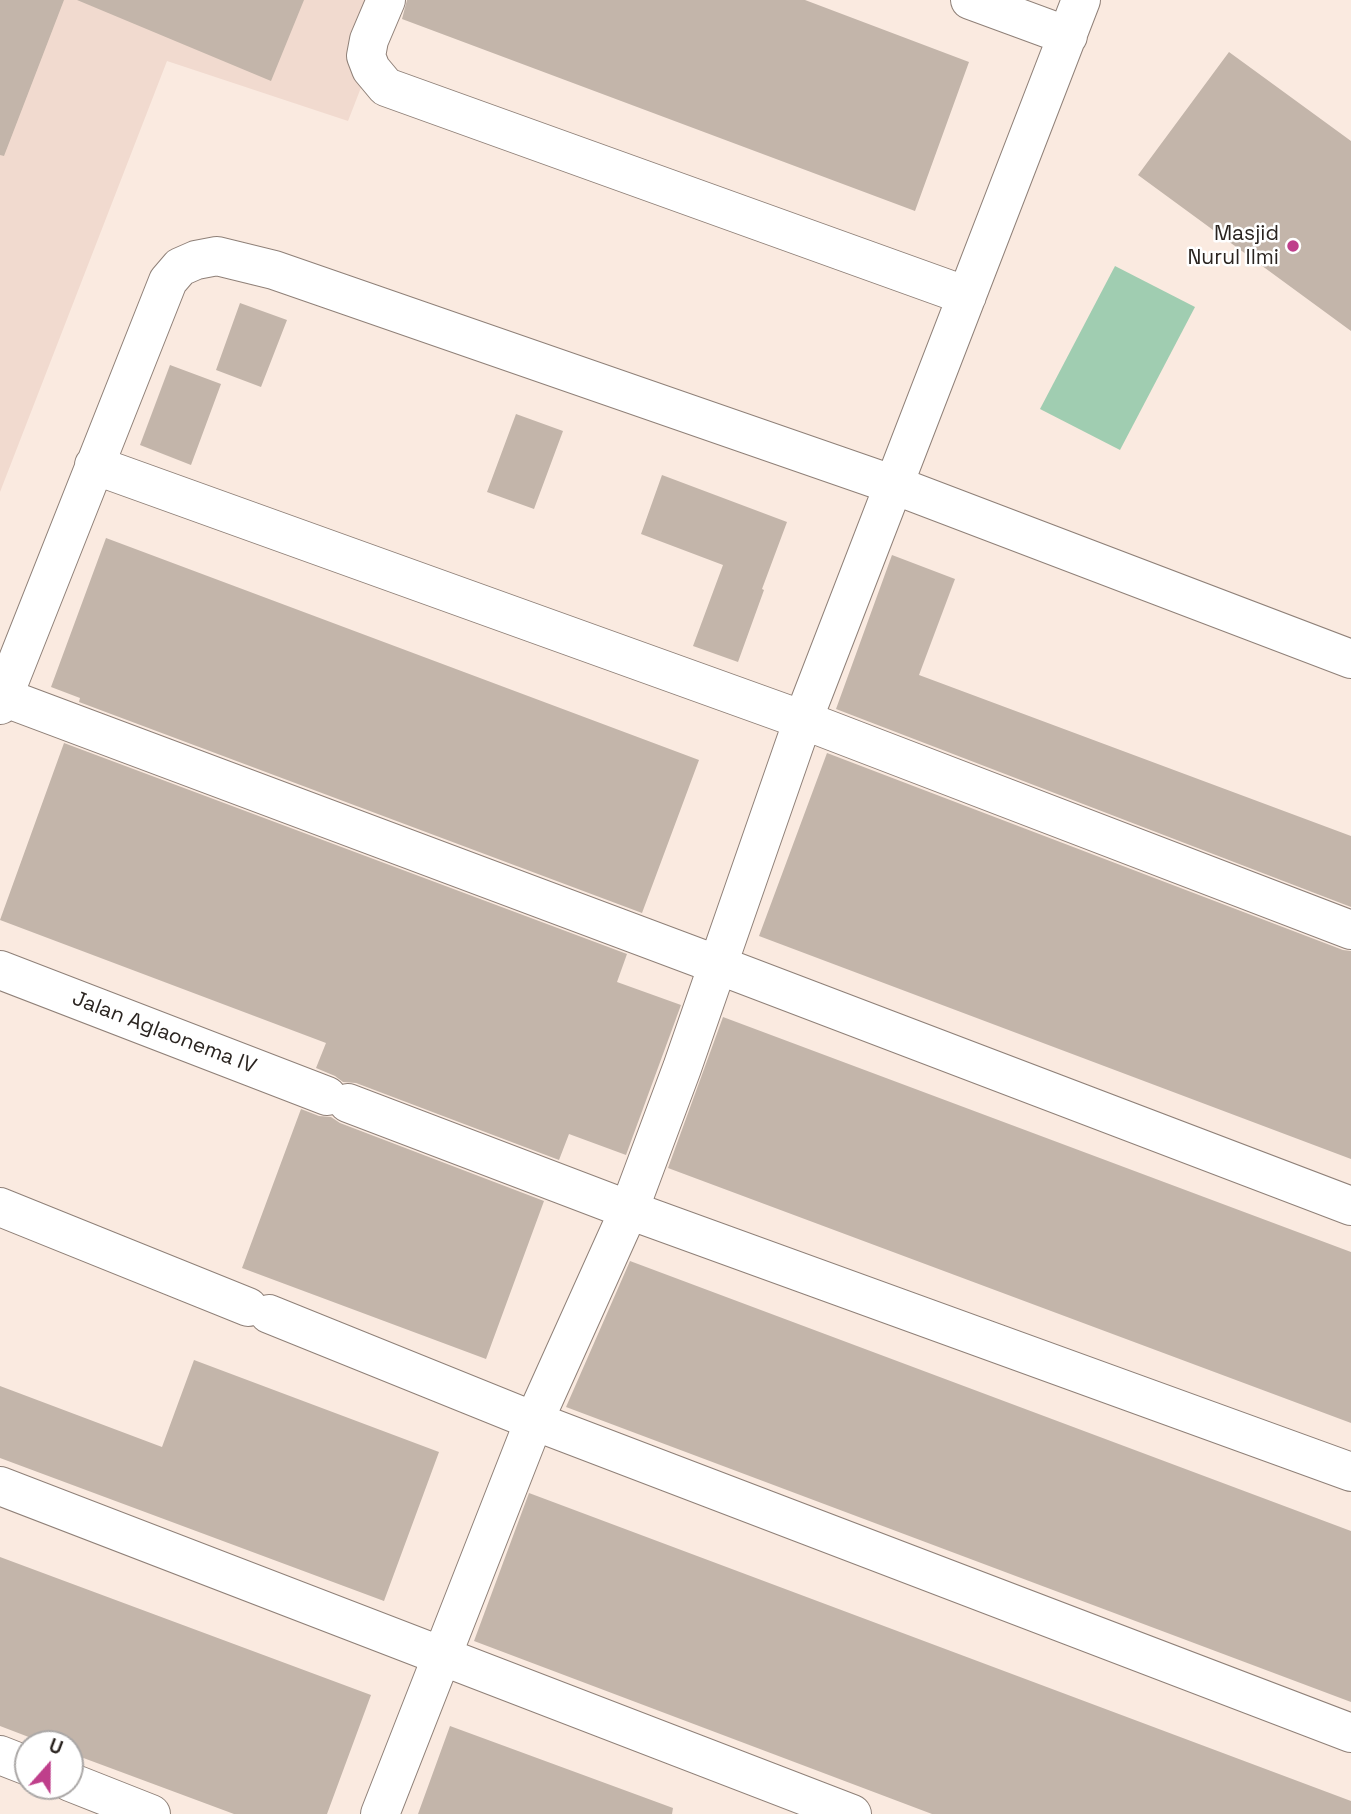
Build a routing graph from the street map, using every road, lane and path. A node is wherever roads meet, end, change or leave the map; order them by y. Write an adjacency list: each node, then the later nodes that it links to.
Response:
1 (386, 0): 5 (street)
2 (970, 0): 4 (street)
3 (1082, 0): 4 (street)
4 (1068, 36): 5 (street)
5 (967, 296): 7 (street)
6 (94, 465): 7 (street); 9 (street); 10 (street)
7 (894, 485): 8 (street); 10 (street)
8 (1351, 659)
9 (1, 701): 12 (street)
10 (803, 720): 11 (street); 12 (street)
11 (1351, 930)
12 (718, 965): 14 (street); 16 (street)
13 (0, 970): 16 (street, Jalan Aglaonema IV)
14 (1351, 1206)
15 (0, 1207): 17 (street)
16 (629, 1210): 17 (street); 18 (street, Jalan Aglaonema IV)
17 (534, 1421): 20 (street); 21 (street)
18 (1351, 1472)
19 (0, 1486): 20 (street)
20 (442, 1656): 24 (street); 25 (street)
21 (1351, 1734)
22 (84, 1788): 23 (street)
23 (151, 1814)
24 (380, 1814)
25 (852, 1814)

